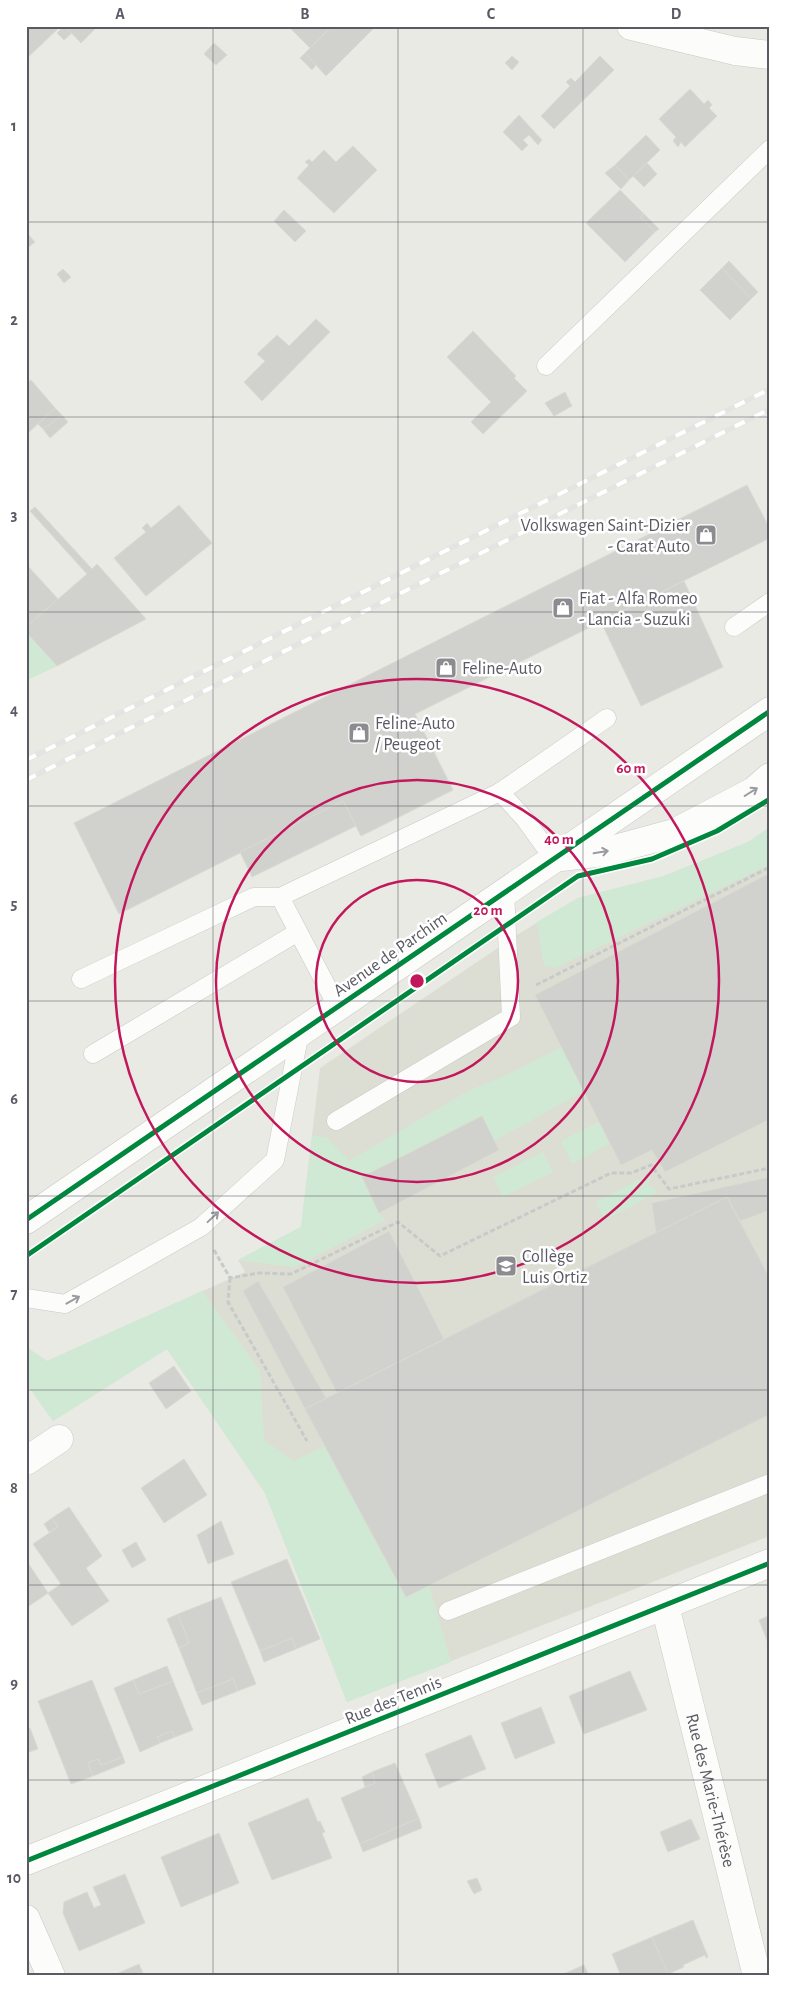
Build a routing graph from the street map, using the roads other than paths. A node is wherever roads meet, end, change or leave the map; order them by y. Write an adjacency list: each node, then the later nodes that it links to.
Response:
1 (631, 26): 2 (street)
2 (770, 55)
3 (770, 149): 4 (lane)
4 (546, 366)
5 (770, 602): 6 (lane)
6 (734, 627)
7 (770, 711): 11 (street, Avenue de Parchim)
8 (607, 718): 10 (lane)
9 (770, 777): 11 (street, one-way to 9)
10 (500, 792): 11 (lane); 13 (lane)
11 (553, 858): 12 (street, Avenue de Parchim)
12 (505, 891): 16 (street, Avenue de Parchim); 19 (lane)
13 (280, 897): 14 (lane); 15 (lane)
14 (298, 932): 16 (lane); 18 (lane)
15 (81, 979)
16 (337, 1006): 17 (street, Avenue de Parchim)
17 (300, 1032): 20 (street, Avenue de Parchim); 21 (lane, one-way to 17)
18 (94, 1054)
19 (336, 1121)
20 (26, 1220)
21 (26, 1298)
22 (59, 1439): 23 (street)
23 (26, 1462)
24 (770, 1483): 27 (lane)
25 (770, 1563): 26 (street, Rue des Tennis)
26 (665, 1606): 28 (street, Rue des Tennis); 32 (street, Rue des Marie-Thérèse)
27 (448, 1612)
28 (26, 1861)
29 (26, 1919): 31 (street)
30 (770, 1973): 33 (street)
31 (51, 1976)
32 (757, 1976)
33 (764, 1976)

